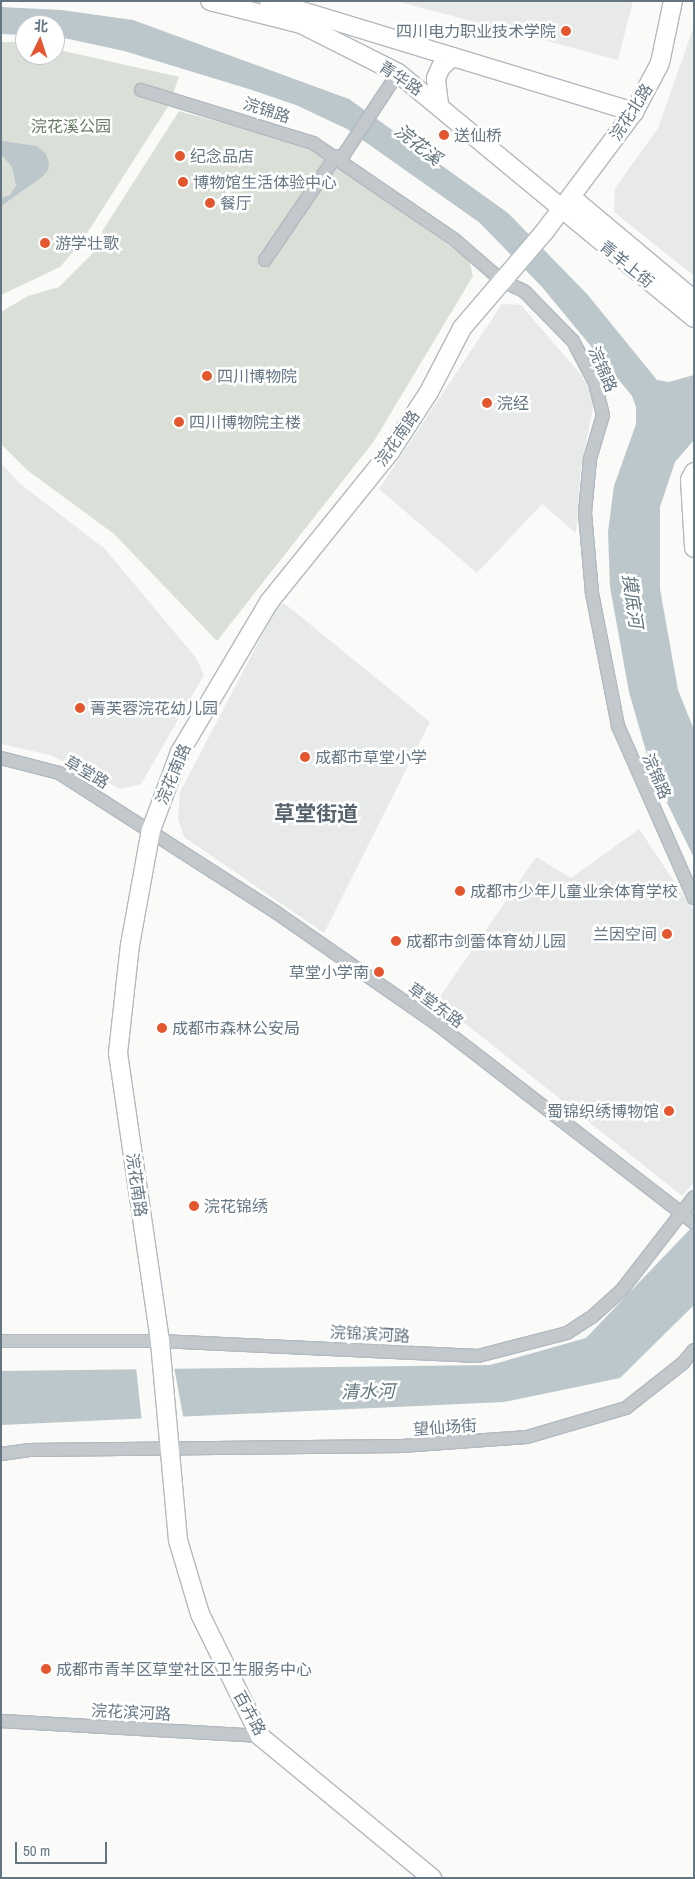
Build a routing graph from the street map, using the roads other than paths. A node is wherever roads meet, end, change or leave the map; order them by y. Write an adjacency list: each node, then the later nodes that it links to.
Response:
1 (210, 1): 5 (street, 青华路)
2 (269, 1): 4 (street, 青华路)
3 (673, 1): 8 (street, 浣花北路)
4 (452, 57): 7 (street); 8 (street, 青华路)
5 (398, 73): 7 (street, 青华路); 9 (street)
6 (141, 90): 9 (street, 浣锦路)
7 (439, 104): 10 (street, 青华路)
8 (634, 112): 10 (street, 浣花北路)
9 (339, 158): 11 (street); 12 (street, 浣锦路)
10 (566, 204): 12 (street, 浣花南路); 13 (street, 青羊上街); 14 (street, 青羊上街)
11 (265, 260)
12 (501, 280): 18 (street, 浣花南路); 19 (street, 浣锦路)
13 (694, 300)
14 (694, 318)
15 (694, 472): 16 (street)
16 (694, 548)
17 (1, 758): 18 (street, 草堂路)
18 (151, 830): 21 (street, 草堂东路); 23 (street, 浣花南路)
19 (694, 898)
20 (694, 1197): 21 (street)
21 (681, 1213): 22 (street, 草堂东路); 23 (street, 浣锦滨河路)
22 (693, 1222)
23 (160, 1341): 24 (street, 浣锦滨河路); 26 (street, 浣花南路)
24 (1, 1342)
25 (694, 1350): 26 (street, 望仙场街)
26 (172, 1450): 27 (street); 29 (street, 百卉路)
27 (1, 1454)
28 (1, 1721): 29 (street, 浣花滨河路)
29 (260, 1736): 30 (street, 百卉路)
30 (432, 1878)

